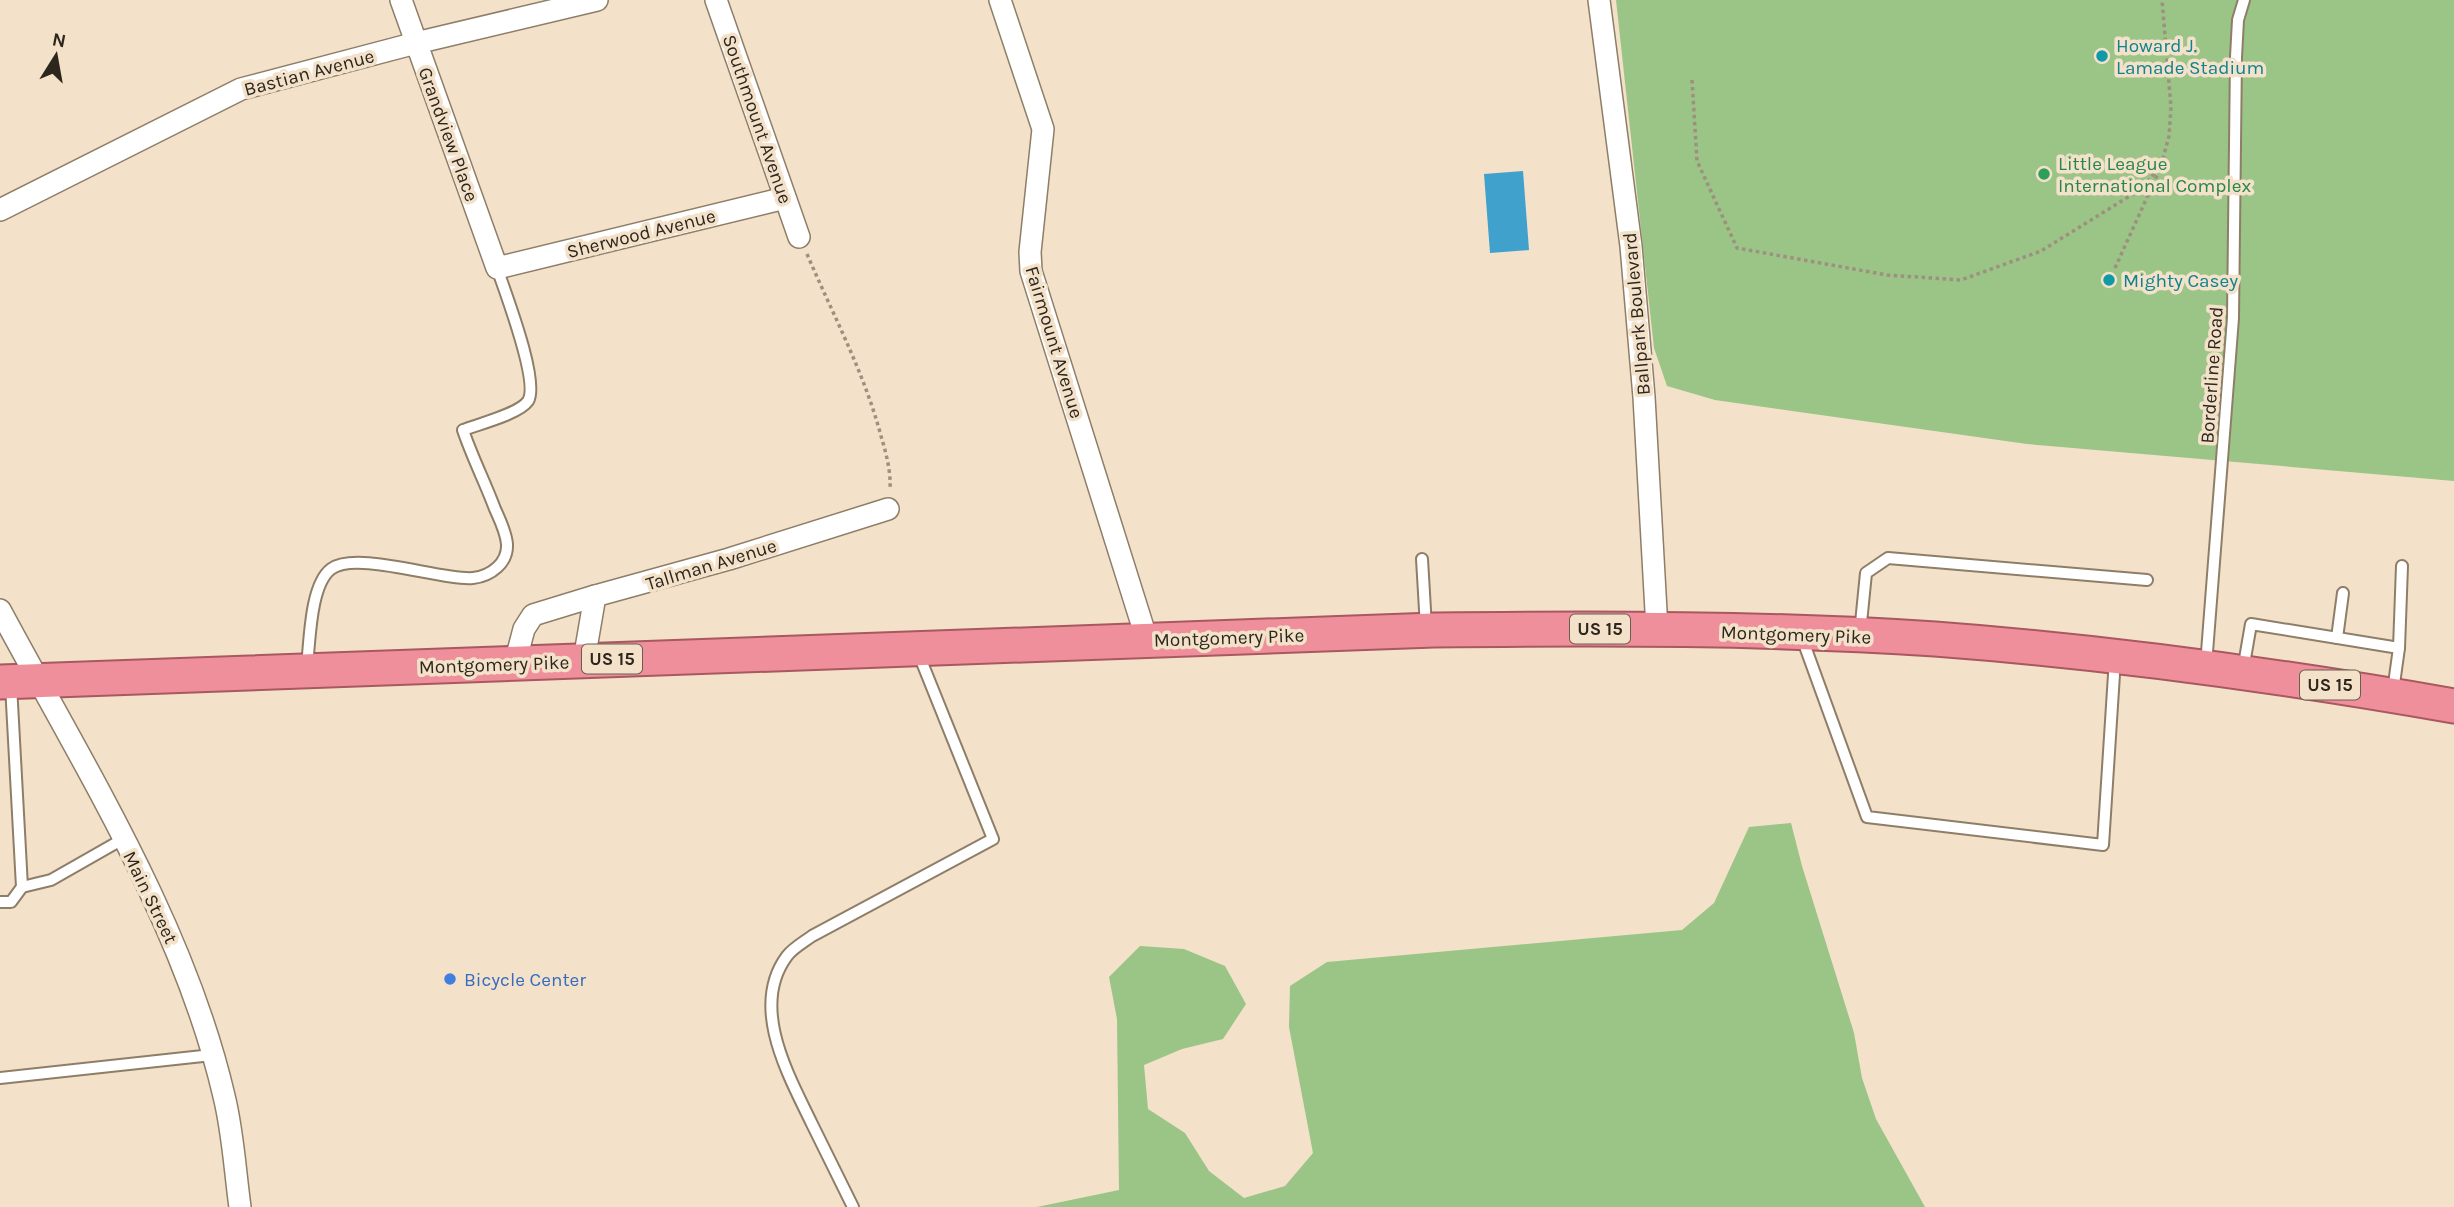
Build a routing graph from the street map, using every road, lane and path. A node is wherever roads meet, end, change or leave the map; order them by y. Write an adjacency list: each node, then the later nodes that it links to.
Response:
1 (401, 0): 8 (street, Grandview Place)
2 (597, 0): 8 (street, Bastian Avenue)
3 (716, 0): 11 (street, Southmount Avenue)
4 (1000, 0): 28 (street, Fairmount Avenue)
5 (1599, 0): 23 (street, Ballpark Boulevard)
6 (2162, 0): 10 (path)
7 (2244, 0): 34 (lane, Borderline Road)
8 (416, 43): 12 (street, Bastian Avenue); 14 (street, Grandview Place)
9 (1692, 79): 10 (path)
10 (2161, 166): 15 (path)
11 (785, 198): 13 (street, Southmount Avenue); 14 (street, Sherwood Avenue)
12 (0, 210)
13 (799, 237): 16 (path)
14 (498, 268): 35 (lane)
15 (2115, 268)
16 (888, 509): 21 (street, Tallman Avenue)
17 (1422, 559): 24 (lane)
18 (2402, 566): 29 (lane)
19 (2147, 580): 26 (lane)
20 (2343, 593): 27 (lane)
21 (595, 596): 32 (street); 33 (street, Tallman Avenue)
22 (0, 610): 37 (street, Main Street)
23 (1657, 629): 24 (highway, Montgomery Pike / US 15); 25 (highway, Montgomery Pike / US 15)
24 (1426, 630): 28 (highway, Montgomery Pike / US 15)
25 (1800, 634): 26 (highway, Montgomery Pike / US 15); 31 (lane)
26 (1859, 635): 31 (highway, Montgomery Pike / US 15)
27 (2337, 638): 29 (lane); 36 (lane)
28 (1147, 640): 30 (highway, Montgomery Pike / US 15)
29 (2399, 648): 38 (lane)
30 (917, 649): 32 (highway, Montgomery Pike / US 15); 48 (lane)
31 (2116, 656): 34 (highway, Montgomery Pike / US 15)
32 (584, 660): 33 (highway, Montgomery Pike / US 15)
33 (515, 663): 35 (highway, Montgomery Pike / US 15)
34 (2206, 668): 36 (highway, Montgomery Pike / US 15)
35 (307, 671): 37 (highway, Montgomery Pike / US 15)
36 (2243, 673): 38 (highway, Montgomery Pike / US 15)
37 (16, 681): 41 (lane); 42 (street, Main Street)
38 (2392, 695): 39 (highway, Montgomery Pike / US 15)
39 (2454, 706)
40 (0, 736): 41 (lane)
41 (13, 736): 43 (lane)
42 (123, 839): 43 (lane); 45 (street, Main Street)
43 (22, 887): 44 (lane)
44 (0, 902)
45 (212, 1055): 46 (lane); 47 (street, Main Street)
46 (0, 1078)
47 (240, 1207)
48 (853, 1207)

